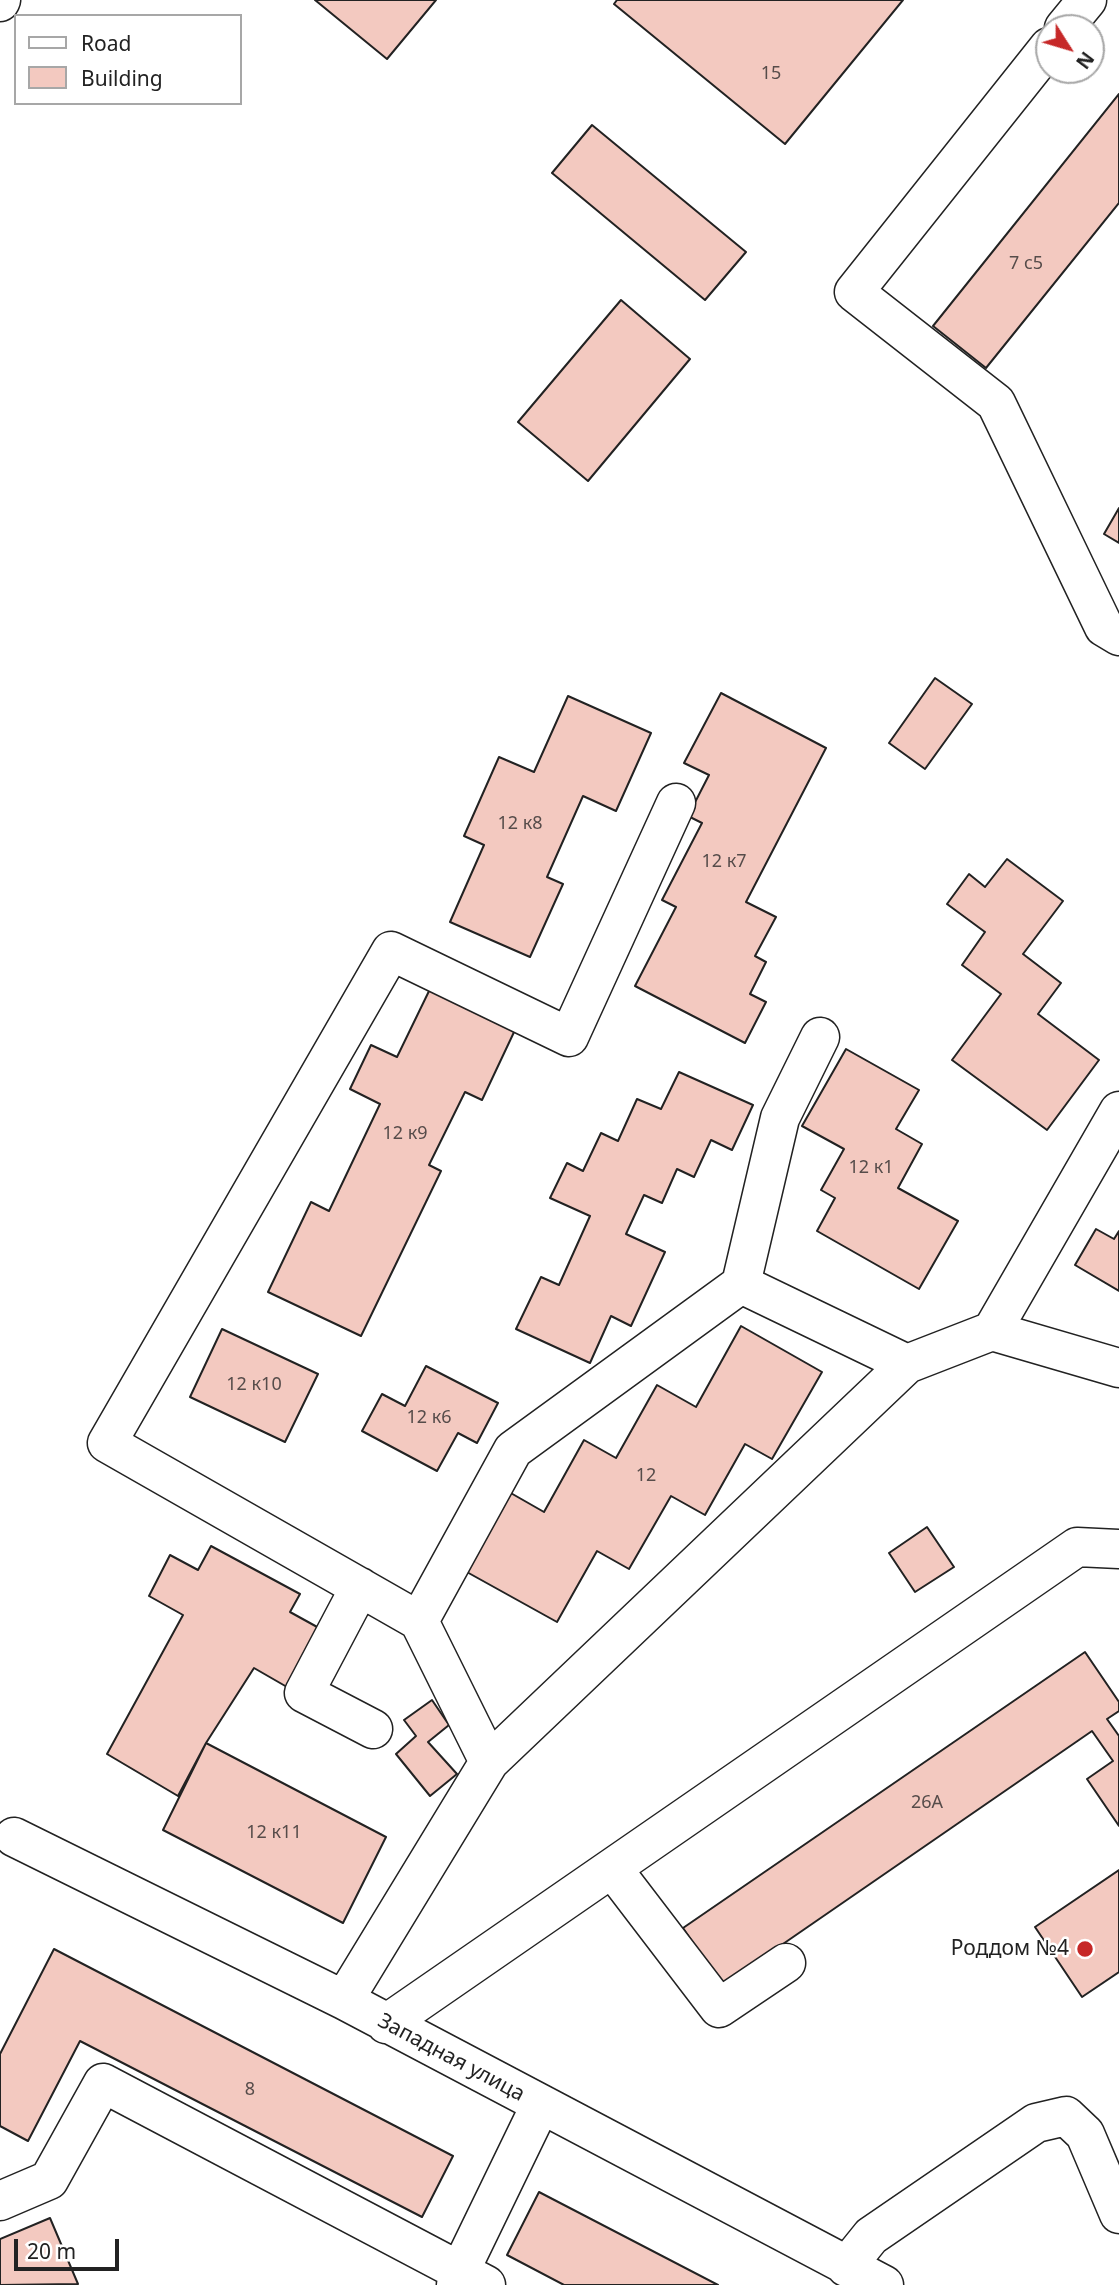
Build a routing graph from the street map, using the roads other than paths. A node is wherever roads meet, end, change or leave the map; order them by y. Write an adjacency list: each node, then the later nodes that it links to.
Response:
1 (1087, 0): 2 (street)
2 (1076, 14)
3 (1035, 65): 4 (street)
4 (1119, 636)
5 (676, 803): 13 (street)
6 (820, 1037): 8 (street)
7 (1119, 1111): 9 (street)
8 (741, 1284): 10 (street); 14 (street)
9 (992, 1331): 10 (street); 11 (street)
10 (906, 1364): 16 (street)
11 (1119, 1367)
12 (1119, 1549): 18 (street)
13 (360, 1587): 14 (street); 15 (street)
14 (419, 1621): 16 (street)
15 (373, 1729)
16 (489, 1762): 20 (street)
17 (14, 1837): 20 (street, Западная улица)
18 (612, 1868): 19 (street); 21 (street)
19 (786, 1963)
20 (344, 2000): 21 (street, Западная улица)
21 (386, 2024): 22 (street, Западная улица)
22 (540, 2106): 25 (street, Западная улица); 26 (street)
23 (0, 2202): 26 (street)
24 (1119, 2214): 25 (street)
25 (846, 2267): 27 (street, Западная улица)
26 (467, 2280)
27 (884, 2285)

